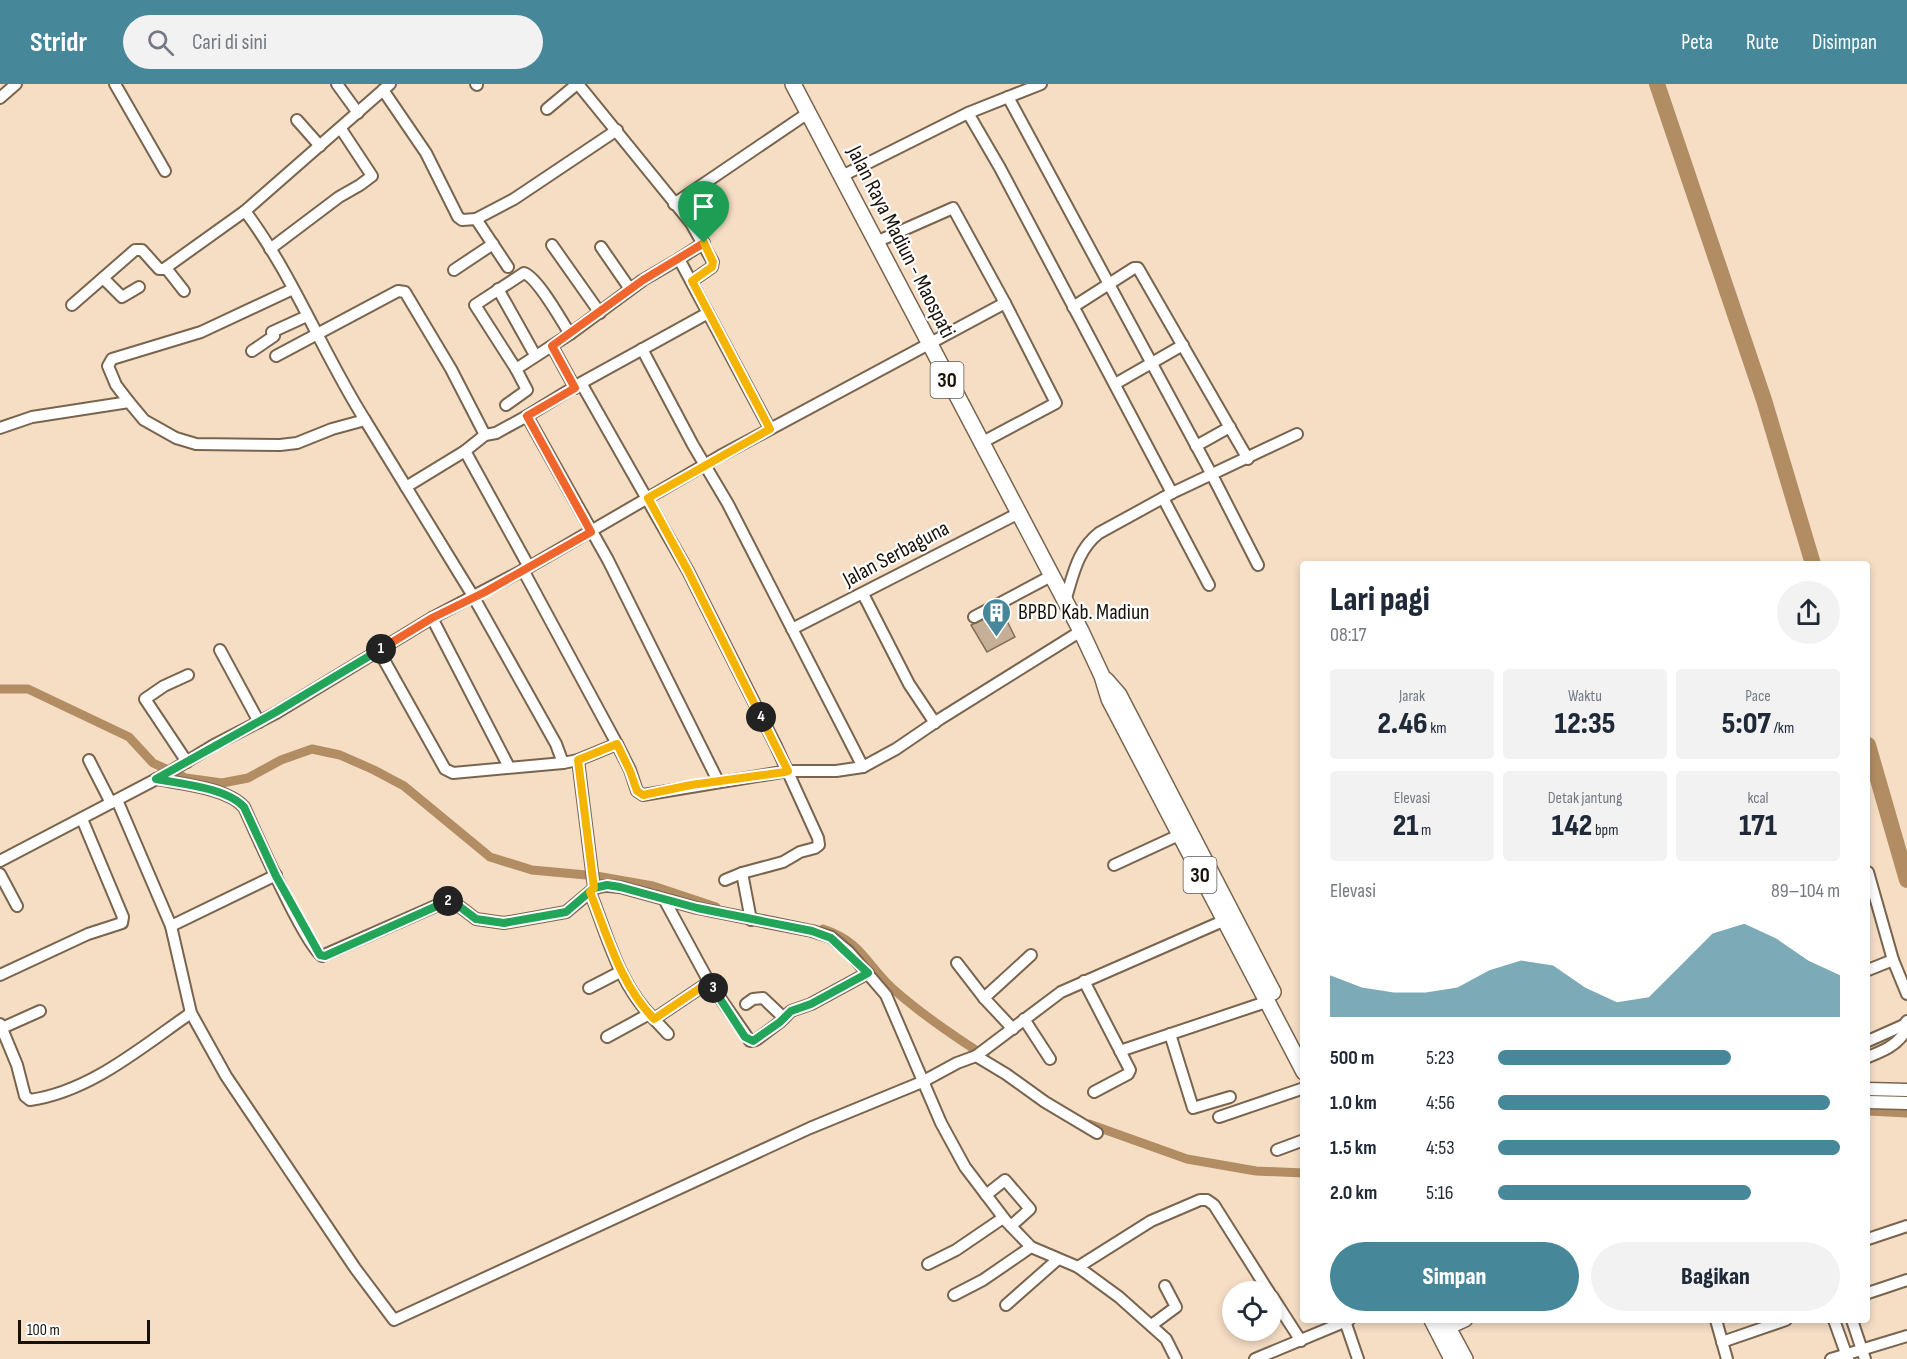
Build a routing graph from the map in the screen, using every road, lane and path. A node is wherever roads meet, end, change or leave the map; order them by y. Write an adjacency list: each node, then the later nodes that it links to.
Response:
1 (16, 84): 9 (street)
2 (115, 84): 18 (street)
3 (337, 84): 11 (street)
4 (577, 84): 10 (street); 16 (street)
5 (793, 84): 12 (highway, Jalan Raya Madiun - Maospati / 30)
6 (1041, 84): 8 (street)
7 (387, 87): 11 (street); 22 (street)
8 (1008, 97): 13 (street); 35 (street)
9 (0, 98)
10 (547, 109)
11 (358, 113): 15 (street)
12 (808, 113): 19 (highway, Jalan Raya Madiun - Maospati / 30); 20 (street)
13 (968, 113): 19 (street); 43 (street)
14 (297, 120): 17 (street)
15 (341, 129): 17 (street); 28 (street)
16 (617, 130): 20 (street); 22 (street)
17 (320, 146): 21 (street)
18 (165, 171)
19 (842, 176): 23 (highway, Jalan Raya Madiun - Maospati / 30)
20 (674, 204): 24 (street)
21 (245, 211): 28 (street); 31 (street)
22 (476, 219): 25 (street)
23 (876, 242): 41 (street); 49 (highway, Jalan Raya Madiun - Maospati / 30)
24 (704, 243): 29 (street); 34 (street)
25 (493, 244): 30 (street); 32 (street)
26 (552, 244): 44 (street)
27 (601, 247): 39 (street)
28 (270, 249): 37 (street)
29 (679, 259): 34 (street); 39 (street)
30 (508, 267)
31 (166, 268): 33 (street); 40 (street)
32 (454, 270)
33 (103, 278): 36 (street); 42 (street)
34 (692, 281): 45 (street)
35 (1109, 285): 43 (street); 50 (street); 56 (street)
36 (139, 287)
37 (293, 289): 46 (street); 60 (street)
38 (498, 289): 48 (street); 54 (street); 57 (street)
39 (630, 289): 44 (street)
40 (184, 291)
41 (1005, 303): 49 (street); 69 (street)
42 (72, 305)
43 (1073, 307): 58 (street)
44 (600, 313): 48 (street)
45 (708, 313): 52 (street); 66 (street)
46 (307, 316): 47 (street); 53 (street)
47 (316, 334): 55 (street); 63 (street); 68 (street)
48 (570, 334): 51 (street)
49 (928, 343): 66 (street); 69 (highway, Jalan Raya Madiun - Maospati / 30)
50 (1183, 345): 56 (street); 64 (street)
51 (552, 346): 54 (street); 59 (street)
52 (642, 349): 59 (street); 73 (street)
53 (252, 351)
54 (535, 355): 57 (street)
55 (276, 356)
56 (1150, 363): 58 (street); 70 (street)
57 (516, 369): 61 (street)
58 (1115, 384): 76 (street)
59 (578, 385): 62 (street); 77 (street)
60 (129, 402): 63 (street); 65 (street)
61 (506, 405)
62 (527, 416): 68 (street); 79 (street)
63 (365, 420): 75 (street)
64 (1230, 427): 70 (street); 72 (street)
65 (0, 428)
66 (770, 429): 73 (street)
67 (1297, 434): 72 (street)
68 (486, 435): 71 (street)
69 (981, 443): 78 (highway, Jalan Raya Madiun - Maospati / 30)
70 (1196, 446): 74 (street)
71 (465, 451): 75 (street); 81 (street)
72 (1248, 459): 74 (street)
73 (706, 465): 77 (street); 89 (street)
74 (1212, 475): 76 (street); 80 (street)
75 (406, 487): 85 (street)
76 (1168, 495): 83 (street); 86 (street)
77 (648, 498): 79 (street); 103 (street)
78 (1019, 513): 82 (highway, Jalan Raya Madiun - Maospati / 30); 84 (street, Jalan Serbaguna)
79 (591, 532): 81 (street); 105 (street)
80 (1258, 566)
81 (526, 569): 85 (street); 96 (street)
82 (1051, 576): 86 (highway, Jalan Raya Madiun - Maospati / 30); 87 (street)
83 (1209, 585)
84 (863, 594): 89 (street, Jalan Serbaguna); 95 (street)
85 (473, 596): 88 (street); 100 (street)
86 (1065, 601): 90 (highway, Jalan Raya Madiun - Maospati / 30)
87 (974, 616)
88 (432, 618): 92 (street); 101 (street)
89 (792, 629): 102 (street)
90 (1081, 631): 95 (street); 106 (highway, Jalan Raya Madiun - Maospati / 30)
91 (220, 651): 94 (street)
92 (379, 651): 94 (street); 101 (street)
93 (188, 675): 99 (street)
94 (259, 722): 99 (street)
95 (935, 723): 102 (street)
96 (617, 744): 98 (street); 105 (street)
97 (89, 760): 107 (street)
98 (578, 760): 100 (street); 117 (street)
99 (184, 763): 104 (street)
100 (564, 763): 101 (street)
101 (509, 767)
102 (863, 767): 103 (street)
103 (788, 771): 105 (street); 112 (street)
104 (156, 779): 107 (street); 114 (street)
105 (718, 781)
106 (1159, 784): 109 (highway, Jalan Raya Madiun - Maospati / 30); 149 (highway, Jalan Raya Madiun - Maospati / 30)
107 (114, 801): 108 (street); 122 (street)
108 (82, 819): 110 (street); 129 (street)
109 (1179, 835): 111 (street); 121 (highway, Jalan Raya Madiun - Maospati / 30)
110 (0, 861)
111 (1114, 865)
112 (742, 873): 116 (street); 120 (street)
113 (0, 874): 119 (street)
114 (276, 876): 117 (street); 122 (street)
115 (1870, 879): 124 (street)
116 (725, 880)
117 (592, 890): 118 (street); 127 (street)
118 (664, 899): 120 (street); 131 (street)
119 (17, 906)
120 (750, 916): 128 (street)
121 (1223, 921): 130 (street); 135 (highway, Jalan Raya Madiun - Maospati / 30)
122 (171, 927): 138 (street)
123 (1031, 955): 134 (street)
124 (1893, 960): 126 (street); 133 (street)
125 (957, 963): 134 (street)
126 (1870, 969)
127 (620, 972): 132 (street); 139 (street)
128 (868, 973): 140 (street); 155 (street)
129 (0, 975)
130 (1084, 981): 141 (street); 150 (street)
131 (709, 982): 139 (street); 140 (street)
132 (589, 988)
133 (1907, 994)
134 (984, 998): 144 (street)
135 (1266, 1002): 145 (street); 154 (highway, Jalan Raya Madiun - Maospati / 30)
136 (746, 1004): 140 (street)
137 (40, 1011): 143 (street)
138 (191, 1013): 143 (street); 155 (street)
139 (652, 1016): 146 (street); 147 (street)
140 (784, 1018)
141 (1024, 1019): 144 (street); 153 (street)
142 (1905, 1023): 148 (street); 152 (street)
143 (1, 1026)
144 (1012, 1029): 151 (street)
145 (1170, 1034): 150 (street); 160 (street)
146 (668, 1035)
147 (607, 1037)
148 (1870, 1040)
149 (1300, 1045)
150 (1120, 1051): 159 (street)
151 (977, 1055): 155 (street); 164 (street)
152 (1870, 1056)
153 (1050, 1059)
154 (1300, 1065)
155 (922, 1082): 167 (street)
156 (1300, 1089): 163 (street)
157 (1870, 1089): 158 (main road)
158 (1907, 1090)
159 (1094, 1092)
160 (1230, 1097)
161 (1870, 1102): 162 (main road)
162 (1907, 1103)
163 (1219, 1117)
164 (1097, 1133)
165 (1300, 1141): 166 (street)
166 (1277, 1150)
167 (986, 1195): 168 (street); 168 (street)
168 (1007, 1222): 171 (street); 173 (street)
169 (1907, 1226): 170 (street)
170 (1870, 1238)
171 (1031, 1247): 172 (street); 179 (street)
172 (1057, 1260): 174 (street); 180 (street)
173 (928, 1264)
174 (1078, 1268): 176 (street); 188 (street)
175 (1907, 1280): 178 (street)
176 (1262, 1281)
177 (1165, 1286): 188 (street)
178 (1870, 1292)
179 (954, 1295)
180 (1006, 1305)
181 (1282, 1312): 191 (street)
182 (1342, 1323): 191 (street)
183 (1348, 1323): 197 (street)
184 (1717, 1323): 192 (street)
185 (1776, 1323): 192 (street)
186 (1835, 1323): 194 (street)
187 (1853, 1323): 193 (street)
188 (1153, 1324): 195 (street)
189 (1439, 1324): 198 (highway); 199 (highway)
190 (1907, 1336): 193 (street)
191 (1300, 1341): 196 (street)
192 (1722, 1342): 200 (street)
193 (1864, 1355): 194 (street)
194 (1847, 1357): 201 (street)
195 (1176, 1359)
196 (1255, 1359)
197 (1358, 1359)
198 (1452, 1359)
199 (1465, 1359)
200 (1727, 1359)
201 (1832, 1359)

